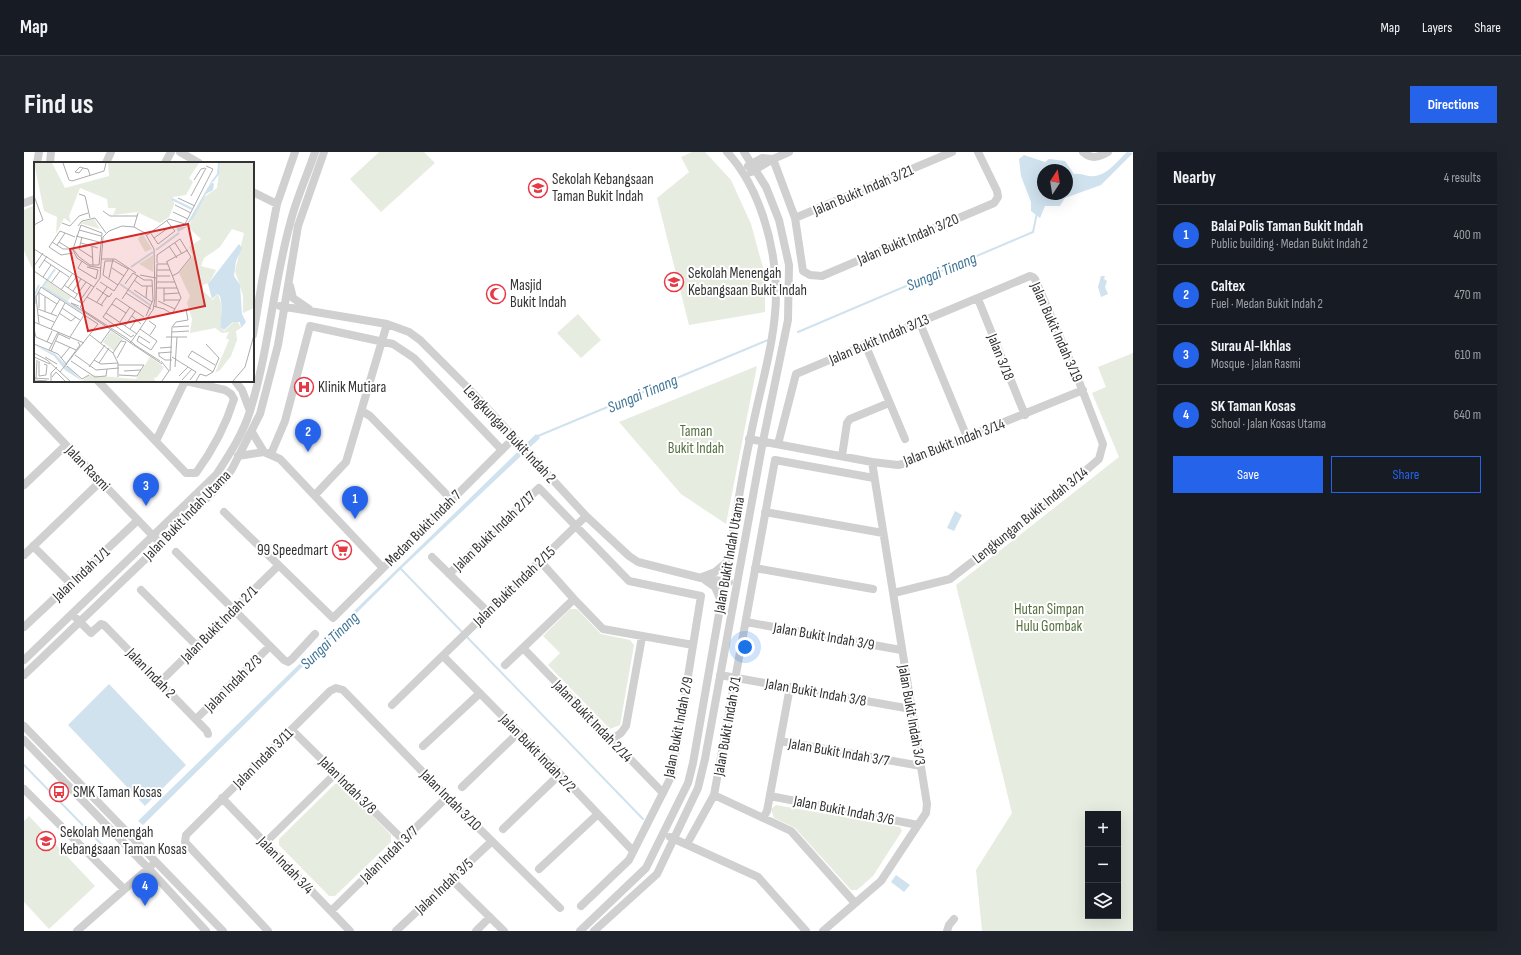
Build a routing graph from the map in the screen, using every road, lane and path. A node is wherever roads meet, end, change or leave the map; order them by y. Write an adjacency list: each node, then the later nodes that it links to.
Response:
1 (38, 152): 17 (street)
2 (52, 152): 18 (street)
3 (111, 152): 19 (street)
4 (171, 152): 20 (street)
5 (180, 152): 21 (street)
6 (295, 152): 27 (street)
7 (315, 152): 32 (street, Jalan Bukit Indah Utama)
8 (324, 152): 30 (street, Jalan Bukit Indah Utama)
9 (728, 152): 23 (street, Jalan Bukit Indah Utama)
10 (744, 152): 22 (street, Jalan Bukit Indah Utama)
11 (789, 152): 16 (street)
12 (952, 152): 28 (street, Jalan Bukit Indah 3/21)
13 (978, 152): 28 (street, Jalan Bukit Indah 3/20)
14 (1083, 152): 15 (street)
15 (1108, 152)
16 (773, 159): 22 (street); 28 (street)
17 (37, 162)
18 (50, 162)
19 (106, 162)
20 (166, 162)
21 (197, 162)
22 (754, 167): 23 (street); 63 (street, Jalan Bukit Indah Utama)
23 (744, 173): 60 (street, Jalan Bukit Indah Utama)
24 (254, 192): 27 (street)
25 (34, 199): 26 (street)
26 (24, 203)
27 (277, 204): 38 (street)
28 (795, 218)
29 (1030, 276): 31 (street, Jalan Bukit Indah 3/13); 49 (street, Jalan Bukit Indah 3/19)
30 (289, 281): 33 (street, Jalan Bukit Indah Utama); 34 (street)
31 (978, 299): 35 (street, Jalan Bukit Indah 3/13); 56 (street, Jalan 3/18)
32 (274, 305): 33 (street, Lengkungan Bukit Indah 2); 41 (street, Jalan Bukit Indah Utama)
33 (284, 307): 34 (street, Lengkungan Bukit Indah 2); 36 (street, Jalan Bukit Indah Utama)
34 (313, 312): 36 (street); 37 (street, Lengkungan Bukit Indah 2)
35 (919, 321): 40 (street, Jalan Bukit Indah 3/13); 58 (street)
36 (282, 322): 48 (street, Jalan Bukit Indah Utama)
37 (387, 324): 39 (street); 59 (street, Lengkungan Bukit Indah 2)
38 (254, 329)
39 (382, 341): 53 (street); 66 (street); 67 (street)
40 (864, 344): 51 (street); 64 (street, Jalan Bukit Indah 3/13)
41 (264, 359): 42 (street); 47 (street, Jalan Bukit Indah Utama)
42 (254, 367)
43 (99, 382): 62 (street)
44 (185, 382): 62 (street)
45 (189, 382): 62 (street)
46 (236, 382): 54 (street)
47 (254, 382): 48 (street); 54 (street, Jalan Bukit Indah Utama)
48 (268, 385): 57 (street, Jalan Bukit Indah Utama)
49 (1083, 390): 56 (street, Jalan Bukit Indah 3/14); 100 (street, Lengkungan Bukit Indah 3/14)
50 (24, 401): 52 (street, Jalan Rasmi)
51 (889, 403): 61 (street); 69 (street)
52 (31, 408): 55 (street); 65 (street, Jalan Rasmi)
53 (362, 411): 74 (street); 75 (street)
54 (250, 412): 82 (street, Jalan Bukit Indah Utama)
55 (24, 415)
56 (1025, 415): 58 (street, Jalan Bukit Indah 3/14)
57 (252, 432): 67 (street); 68 (street, Jalan Bukit Indah Utama)
58 (967, 437): 70 (street, Jalan Bukit Indah 3/14)
59 (514, 438): 66 (street, Medan Bukit Indah 7); 78 (street, Lengkungan Bukit Indah 2)
60 (749, 439): 63 (street, Jalan Bukit Indah 3/14); 89 (street, Jalan Bukit Indah Utama)
61 (904, 439)
62 (156, 440)
63 (762, 441): 64 (street, Jalan Bukit Indah 3/14); 97 (street, Jalan Bukit Indah Utama)
64 (778, 444): 69 (street, Jalan Bukit Indah 3/14)
65 (66, 445): 72 (street, Jalan Rasmi); 73 (street)
66 (502, 450): 75 (street, Medan Bukit Indah 7)
67 (268, 453): 68 (street); 74 (street)
68 (238, 456): 83 (street, Jalan Bukit Indah Utama)
69 (842, 456): 70 (street, Jalan Bukit Indah 3/14)
70 (872, 462): 71 (street, Jalan Bukit Indah 3/3)
71 (874, 478): 77 (street, Jalan Bukit Indah 3/1); 81 (street, Jalan Bukit Indah 3/3)
72 (101, 481): 79 (street, Jalan Rasmi); 84 (street)
73 (24, 485)
74 (314, 495): 91 (street)
75 (452, 500): 91 (street, Medan Bukit Indah 7)
76 (224, 512): 90 (street)
77 (765, 512): 81 (street); 92 (street, Jalan Bukit Indah 3/1)
78 (586, 516): 80 (street, Jalan Bukit Indah 2/15); 94 (street, Lengkungan Bukit Indah 2)
79 (138, 520): 82 (street, Jalan Rasmi); 96 (street, Jalan Indah 1/1)
80 (575, 526): 88 (street, Jalan Bukit Indah 2/15); 93 (street, Jalan Bukit Indah 2/17); 111 (street, Jalan Bukit Indah 2/9)
81 (883, 533): 100 (street, Jalan Bukit Indah 3/3)
82 (153, 535): 83 (street, Jalan Rasmi); 105 (street, Jalan Bukit Indah Utama)
83 (161, 544): 106 (street, Jalan Bukit Indah Utama)
84 (33, 546): 86 (street); 96 (street)
85 (176, 552): 103 (street)
86 (24, 554)
87 (432, 557): 93 (street)
88 (540, 561): 101 (street); 104 (street, Jalan Bukit Indah 2/15)
89 (728, 561): 94 (street); 95 (street, Jalan Bukit Indah Utama)
90 (278, 566): 91 (street, Medan Bukit Indah 7); 103 (street, Jalan Bukit Indah 2/1)
91 (384, 568)
92 (755, 568): 98 (street); 107 (street, Jalan Bukit Indah 3/1)
93 (450, 574): 104 (street)
94 (701, 578): 95 (street, Lengkungan Bukit Indah 2); 102 (street)
95 (724, 582): 97 (street, Lengkungan Bukit Indah 2); 102 (street, Jalan Bukit Indah Utama)
96 (70, 584): 108 (street, Jalan Indah 1/1)
97 (737, 584): 120 (street, Jalan Bukit Indah Utama)
98 (873, 589)
99 (141, 590): 112 (street)
100 (894, 593): 115 (street, Jalan Bukit Indah 3/3)
101 (574, 599): 110 (street); 114 (street)
102 (721, 601): 151 (street, Jalan Bukit Indah Utama)
103 (234, 610): 112 (street, Jalan Bukit Indah 2/1); 113 (street)
104 (487, 611): 116 (street, Jalan Bukit Indah 2/15)
105 (72, 614): 106 (street); 117 (street, Jalan Bukit Indah Utama)
106 (79, 621): 119 (street, Jalan Bukit Indah Utama); 122 (street, Jalan Indah 2)
107 (746, 622): 115 (street, Jalan Bukit Indah 3/9); 121 (street, Jalan Bukit Indah 3/1)
108 (24, 627)
109 (314, 634): 113 (street)
110 (642, 637): 111 (street); 134 (street)
111 (693, 645): 142 (street, Jalan Bukit Indah 2/9)
112 (197, 646): 122 (street, Jalan Bukit Indah 2/1)
113 (270, 646): 128 (street, Jalan Indah 2/3)
114 (523, 648): 118 (street); 134 (street, Jalan Bukit Indah 2/14)
115 (901, 650): 127 (street, Jalan Bukit Indah 3/3)
116 (443, 656): 125 (street, Jalan Bukit Indah 2/2); 126 (street, Jalan Bukit Indah 2/15)
117 (24, 660)
118 (505, 665)
119 (24, 675)
120 (720, 675): 121 (street, Jalan Bukit Indah 3/8); 152 (street, Jalan Bukit Indah Utama)
121 (736, 678): 123 (street, Jalan Bukit Indah 3/8); 143 (street, Jalan Bukit Indah 3/1)
122 (160, 682): 128 (street, Jalan Indah 2)
123 (790, 687): 127 (street, Jalan Bukit Indah 3/8); 135 (street)
124 (343, 690): 130 (street, Jalan Indah 3/11); 145 (street, Jalan Indah 3/10)
125 (480, 693): 131 (street, Jalan Bukit Indah 2/2); 136 (street)
126 (392, 705)
127 (911, 709): 137 (street, Jalan Bukit Indah 3/3)
128 (196, 719): 132 (street, Jalan Indah 2)
129 (24, 726): 158 (street)
130 (292, 730): 138 (street, Jalan Indah 3/8); 146 (street, Jalan Indah 3/11)
131 (519, 732): 139 (street, Jalan Bukit Indah 2/2); 140 (street)
132 (208, 734)
133 (24, 740): 159 (street)
134 (611, 740): 142 (street, Jalan Bukit Indah 2/14)
135 (780, 741): 137 (street, Jalan Bukit Indah 3/7); 144 (street)
136 (423, 746)
137 (921, 766): 149 (street, Jalan Bukit Indah 3/3)
138 (336, 774): 153 (street, Jalan Indah 3/8); 155 (street)
139 (560, 774): 147 (street, Jalan Bukit Indah 2/2); 150 (street)
140 (462, 787)
141 (24, 789): 162 (street)
142 (663, 793): 157 (street, Jalan Bukit Indah 2/9)
143 (714, 795): 148 (street); 156 (street, Jalan Bukit Indah 3/1)
144 (770, 796): 148 (street); 149 (street, Jalan Bukit Indah 3/6)
145 (447, 797): 153 (street, Jalan Indah 3/7); 154 (street, Jalan Indah 3/10)
146 (222, 798): 155 (street, Jalan Indah 3/4); 172 (street, Jalan Indah 3/11)
147 (598, 814): 157 (street, Jalan Bukit Indah 2/2); 160 (street)
148 (763, 818): 163 (street)
149 (918, 825): 163 (street, Jalan Bukit Indah 3/3)
150 (503, 829)
151 (663, 834): 152 (street); 177 (street, Jalan Bukit Indah Utama)
152 (674, 838): 156 (street); 178 (street, Jalan Bukit Indah Utama)
153 (403, 840): 166 (street, Jalan Indah 3/7)
154 (492, 841): 161 (street, Jalan Indah 3/5); 165 (street, Jalan Indah 3/10)
155 (265, 843): 166 (street, Jalan Indah 3/4)
156 (687, 844): 179 (street)
157 (633, 851): 164 (street, Jalan Bukit Indah 2/9)
158 (156, 861): 159 (street); 171 (street)
159 (148, 868): 162 (street); 170 (street)
160 (539, 869)
161 (451, 879): 167 (street); 174 (street, Jalan Indah 3/5)
162 (124, 889): 169 (street)
163 (854, 903): 180 (street, Jalan Bukit Indah 3/3)
164 (581, 906)
165 (560, 908)
166 (331, 911): 173 (street, Jalan Indah 3/4)
167 (490, 917): 175 (street); 176 (street)
168 (954, 919): 181 (street)
169 (77, 931)
170 (206, 931)
171 (223, 931)
172 (268, 931)
173 (350, 931)
174 (396, 931)
175 (476, 931)
176 (504, 931)
177 (580, 931)
178 (594, 931)
179 (806, 931)
180 (823, 931)
181 (947, 931)

